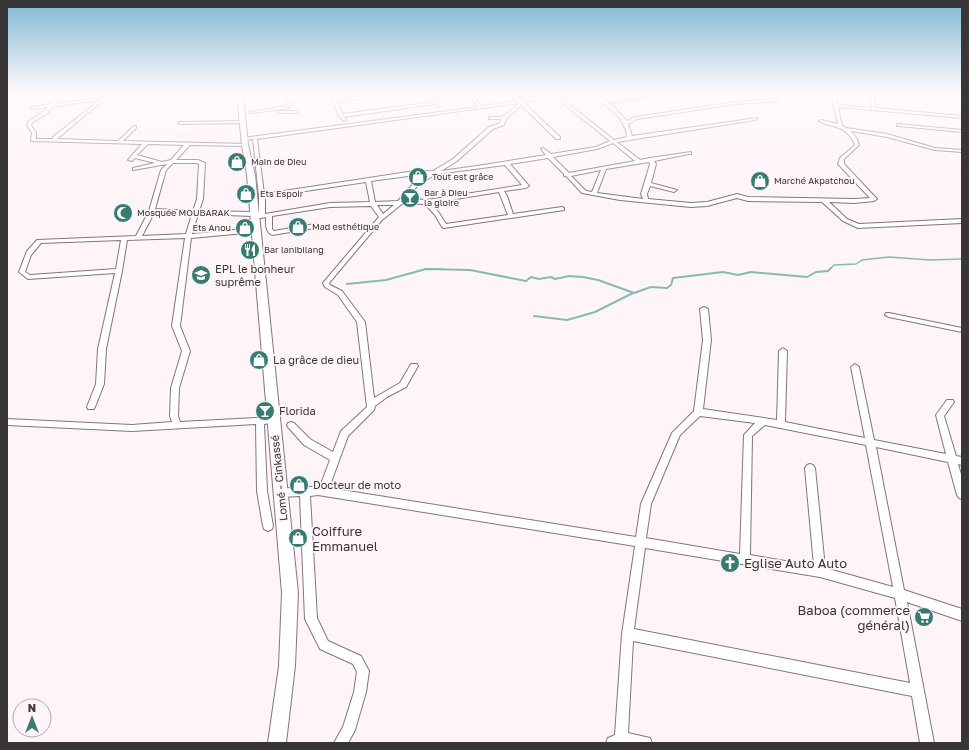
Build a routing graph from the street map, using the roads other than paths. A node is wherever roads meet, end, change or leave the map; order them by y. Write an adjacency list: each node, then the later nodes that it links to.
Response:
1 (32, 129): 19 (street)
2 (65, 129): 19 (street)
3 (132, 129): 22 (street)
4 (248, 129): 20 (highway, Lomé - Cinkassé)
5 (321, 129): 20 (street)
6 (490, 129): 36 (street)
7 (548, 129): 17 (street)
8 (597, 129): 21 (street)
9 (628, 129): 18 (street)
10 (694, 129): 18 (street)
11 (844, 129): 48 (street)
12 (852, 129): 16 (street)
13 (915, 129): 16 (street)
14 (940, 129): 15 (street)
15 (962, 131)
16 (876, 134): 26 (street)
17 (558, 138)
18 (630, 138): 21 (street)
19 (55, 140): 22 (street)
20 (248, 140): 24 (street); 39 (highway, Lomé - Cinkassé)
21 (612, 141): 28 (street); 31 (street)
22 (119, 142): 23 (street)
23 (146, 143): 24 (street); 32 (street)
24 (188, 144): 30 (street)
25 (543, 149): 28 (street)
26 (962, 151)
27 (689, 153): 29 (street)
28 (550, 156): 33 (street); 38 (street)
29 (650, 159): 31 (street); 42 (street)
30 (172, 161): 32 (street); 53 (street); 54 (street)
31 (638, 161): 34 (street)
32 (164, 163): 35 (street)
33 (506, 163): 36 (street); 43 (street)
34 (604, 168): 38 (street); 45 (street)
35 (135, 169)
36 (434, 173): 37 (street); 41 (street)
37 (408, 174): 40 (street); 41 (street)
38 (566, 175): 45 (street)
39 (256, 176): 46 (street); 56 (highway, Lomé - Cinkassé)
40 (368, 180): 46 (street); 51 (street)
41 (416, 184): 49 (street)
42 (648, 184): 44 (street); 47 (street)
43 (500, 190): 50 (street); 57 (street)
44 (674, 190)
45 (594, 194): 47 (street)
46 (262, 196): 56 (street)
47 (646, 200): 48 (street)
48 (823, 200): 59 (street)
49 (401, 202): 50 (street); 51 (street); 58 (street)
50 (427, 202): 57 (street)
51 (372, 204): 55 (street); 58 (street)
52 (562, 209): 57 (street)
53 (152, 211): 54 (street); 63 (street)
54 (196, 212): 56 (street); 62 (street)
55 (269, 215): 56 (street); 60 (street)
56 (257, 216): 61 (highway, Lomé - Cinkassé)
57 (511, 216)
58 (383, 217): 73 (street)
59 (962, 221)
60 (315, 226)
61 (256, 230): 62 (street); 76 (highway, Lomé - Cinkassé)
62 (188, 236): 63 (street); 82 (street)
63 (138, 238): 64 (street)
64 (124, 239): 65 (street); 65 (street)
65 (119, 271): 74 (street)
66 (704, 309): 75 (street)
67 (889, 315): 68 (street)
68 (962, 330)
69 (783, 352): 81 (street)
70 (414, 366): 73 (street)
71 (855, 367): 83 (street)
72 (950, 402): 85 (street)
73 (371, 404): 84 (street)
74 (91, 407)
75 (698, 412): 77 (street); 93 (street)
76 (274, 420): 79 (street); 90 (highway, Lomé - Cinkassé)
77 (763, 421): 81 (street); 94 (street)
78 (7, 422): 82 (street)
79 (260, 422): 82 (street); 92 (street)
80 (291, 425): 84 (street)
81 (781, 425): 83 (street)
82 (177, 426)
83 (870, 443): 85 (street); 96 (street)
84 (336, 458): 89 (street)
85 (951, 458): 86 (street); 91 (street)
86 (962, 461)
87 (810, 468): 95 (street)
88 (305, 490): 89 (street); 90 (street); 102 (street)
89 (318, 491): 93 (street)
90 (281, 493): 101 (highway, Lomé - Cinkassé)
91 (962, 495)
92 (268, 526)
93 (640, 542): 94 (street); 98 (street)
94 (745, 559): 95 (street)
95 (820, 572): 96 (street)
96 (899, 594): 97 (street); 99 (street)
97 (962, 615)
98 (628, 634): 99 (street); 100 (street)
99 (917, 691): 104 (street)
100 (618, 741): 103 (street)
101 (277, 743)
102 (341, 743)
103 (645, 743)
104 (927, 743)

